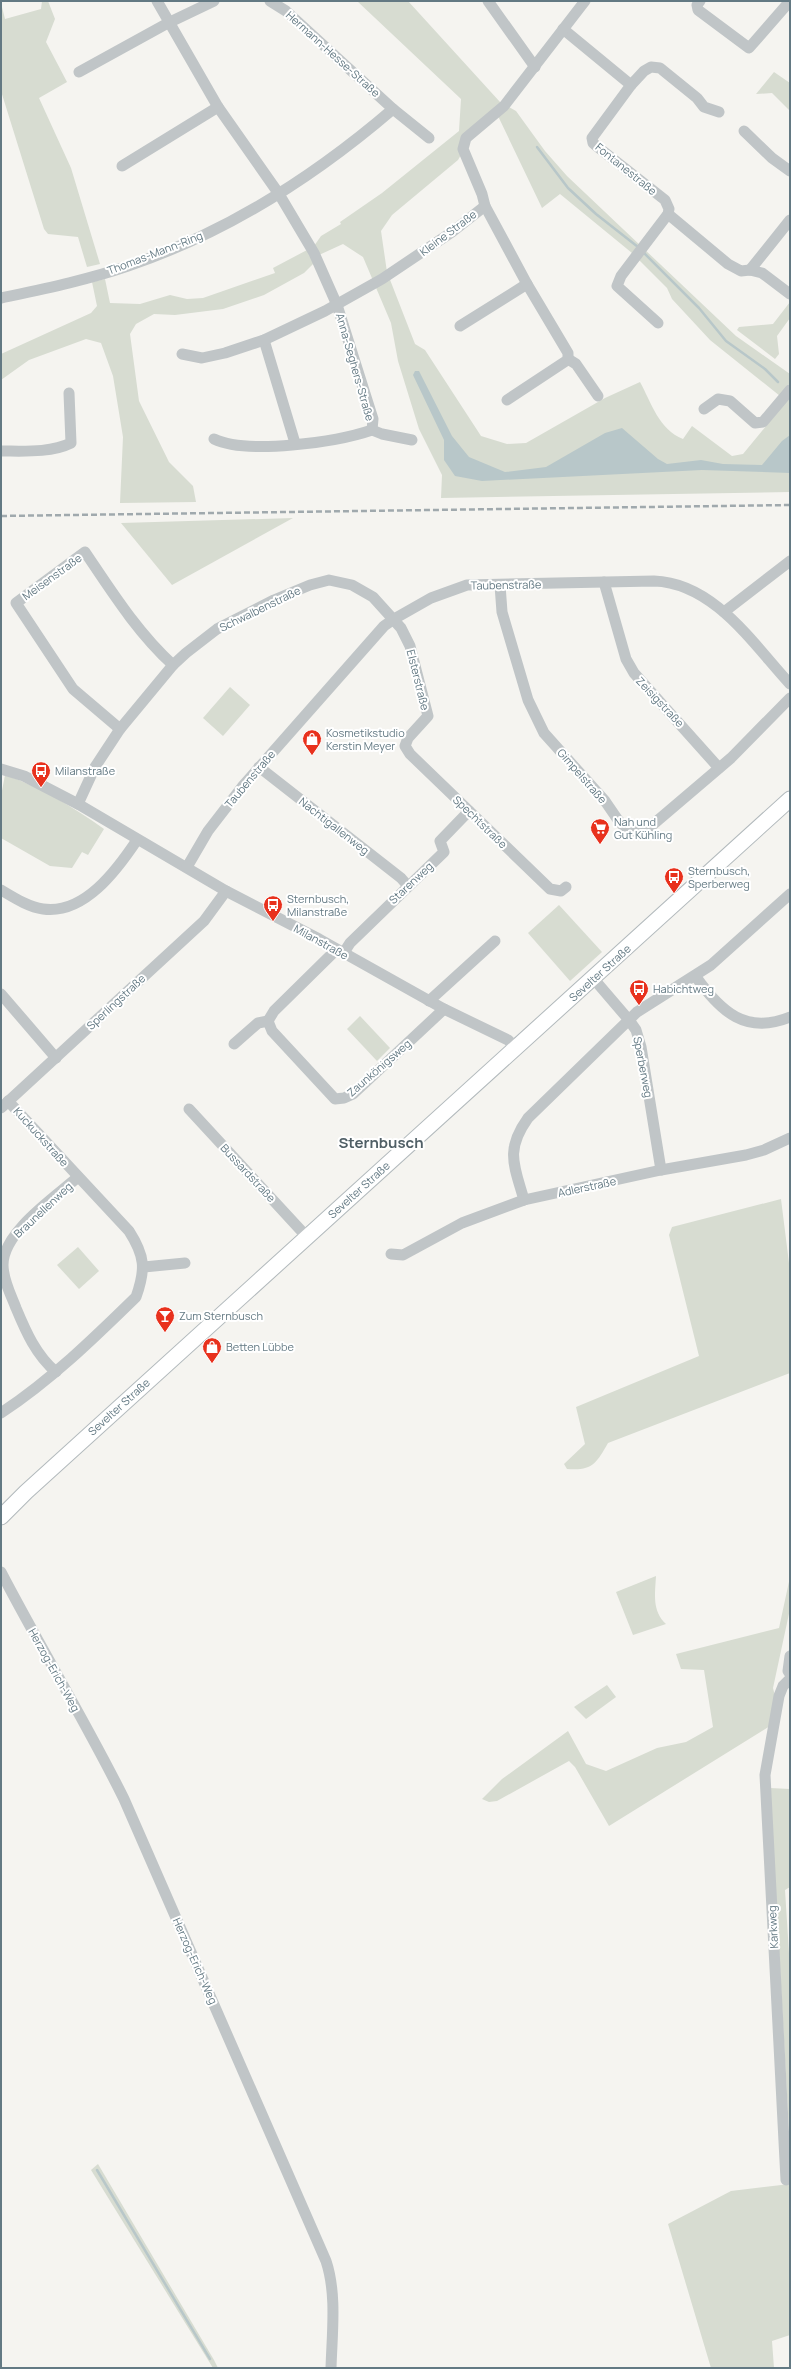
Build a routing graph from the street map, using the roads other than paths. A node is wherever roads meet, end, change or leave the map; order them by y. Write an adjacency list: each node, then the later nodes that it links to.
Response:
1 (157, 1): 8 (street)
2 (214, 1): 8 (street)
3 (270, 1): 14 (street, Hermann-Hesse-Straße)
4 (488, 1): 10 (street)
5 (585, 1): 9 (street, Kleine Straße)
6 (700, 1): 7 (street)
7 (790, 1)
8 (168, 23): 11 (street); 13 (street)
9 (563, 29): 10 (street, Kleine Straße); 12 (street)
10 (535, 67): 21 (street, Kleine Straße)
11 (78, 72)
12 (632, 85): 15 (street, Fontanestraße); 22 (street, Fontanestraße)
13 (218, 107): 18 (street); 20 (street)
14 (393, 109): 17 (street, Hermann-Hesse-Straße); 20 (street)
15 (720, 112)
16 (744, 131): 19 (street)
17 (429, 138)
18 (122, 166)
19 (790, 171)
20 (279, 194): 27 (street, Thomas-Mann-Ring); 28 (street)
21 (485, 206): 25 (street); 28 (street, Kleine Straße)
22 (668, 214): 24 (street, Fontanestraße); 29 (street)
23 (790, 220): 24 (street)
24 (750, 270): 26 (street, Fontanestraße)
25 (527, 284): 30 (street); 33 (street)
26 (790, 294)
27 (1, 298)
28 (337, 305): 31 (street, Kleine Straße); 39 (street, Anna-Seghers-Straße)
29 (658, 323)
30 (460, 326)
31 (264, 340): 32 (street, Kleine Straße); 42 (street)
32 (182, 354)
33 (568, 359): 36 (street); 37 (street)
34 (790, 390): 38 (street)
35 (69, 393): 43 (street)
36 (598, 396)
37 (507, 400)
38 (704, 409)
39 (372, 430): 41 (street, Anna-Seghers-Straße); 42 (street, Anna-Seghers-Straße)
40 (214, 439): 42 (street, Anna-Seghers-Straße)
41 (412, 440)
42 (295, 443)
43 (1, 451)
44 (790, 561): 47 (street)
45 (604, 582): 46 (street, Taubenstraße); 47 (street, Taubenstraße); 55 (street, Zeisigstraße)
46 (500, 585): 48 (street, Taubenstraße); 55 (street, Gimpelstraße)
47 (724, 612): 50 (street, Taubenstraße)
48 (394, 619): 49 (street, Schwalbenstraße); 53 (street, Elsterstraße); 54 (street, Taubenstraße)
49 (174, 664): 52 (street, Schwalbenstraße); 52 (street, Meisenstraße)
50 (790, 684)
51 (790, 698): 55 (street, Gimpelstraße)
52 (120, 730): 58 (street, Schwalbenstraße)
53 (408, 738): 59 (street, Spechtstraße)
54 (259, 767): 61 (street, Taubenstraße); 62 (street, Nachtigallenweg)
55 (718, 768)
56 (1, 769): 58 (street, Milanstraße)
57 (790, 800): 70 (street, Sevelter Straße)
58 (78, 804): 60 (street, Milanstraße)
59 (469, 811): 62 (street, Starenweg); 63 (street, Spechtstraße)
60 (137, 840): 61 (street, Milanstraße); 64 (street)
61 (187, 867): 65 (street, Milanstraße)
62 (408, 886): 68 (street, Starenweg)
63 (566, 887)
64 (1, 890)
65 (226, 891): 68 (street, Milanstraße); 79 (street, Sperlingstraße)
66 (790, 894): 69 (street)
67 (495, 941): 72 (street)
68 (339, 952): 72 (street, Milanstraße); 76 (street)
69 (696, 976): 74 (street); 75 (street)
70 (593, 978): 75 (street, Sperberweg); 78 (street, Sevelter Straße)
71 (1, 994): 79 (street)
72 (429, 1001): 73 (street, Milanstraße)
73 (444, 1009): 76 (street, Zaunkönigsweg); 78 (street, Milanstraße)
74 (790, 1017)
75 (629, 1020): 83 (street, Sperberweg); 85 (street)
76 (268, 1021): 77 (street)
77 (234, 1044)
78 (516, 1048): 86 (street, Sevelter Straße)
79 (56, 1058): 80 (street, Sperlingstraße)
80 (5, 1105): 84 (street, Kuckuckstraße)
81 (189, 1109): 86 (street, Bussardstraße)
82 (790, 1138): 83 (street, Adlerstraße)
83 (661, 1170): 85 (street, Adlerstraße)
84 (78, 1177): 89 (street, Kuckuckstraße); 90 (street, Braunellenweg)
85 (524, 1200): 87 (street, Adlerstraße)
86 (307, 1237): 92 (street, Sevelter Straße)
87 (391, 1254)
88 (185, 1264): 89 (street)
89 (144, 1267): 90 (street, Kuckuckstraße)
90 (56, 1372): 91 (street, Kuckuckstraße)
91 (1, 1413)
92 (1, 1517)
93 (1, 1572): 98 (street, Herzog-Erich-Weg)
94 (790, 1656): 95 (street)
95 (790, 1674)
96 (790, 1679): 97 (street, Karkweg)
97 (786, 2180)
98 (331, 2368)

